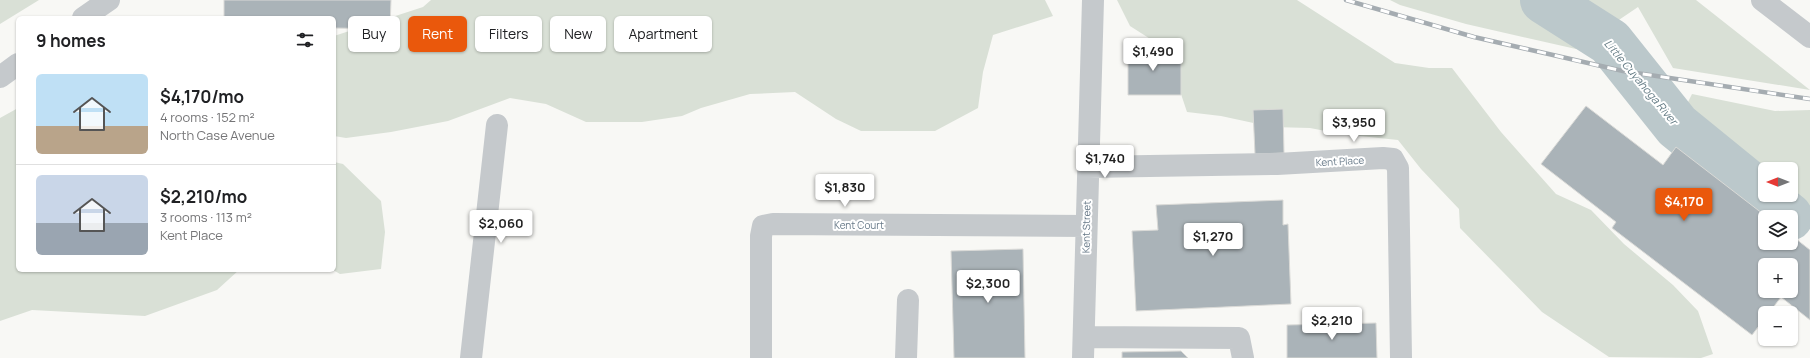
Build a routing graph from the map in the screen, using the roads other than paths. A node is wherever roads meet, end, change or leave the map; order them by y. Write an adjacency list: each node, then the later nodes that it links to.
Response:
1 (109, 0): 4 (street)
2 (1093, 0): 9 (street, Kent Street)
3 (1763, 0): 5 (street)
4 (86, 16)
5 (1810, 37)
6 (16, 65): 7 (street)
7 (0, 77)
8 (497, 125): 13 (street)
9 (1088, 168): 10 (street, Kent Street); 17 (street, Kent Place)
10 (1086, 226): 12 (street, Kent Street); 14 (street, Kent Court)
11 (908, 300): 15 (street)
12 (1084, 348): 16 (street)
13 (471, 358)
14 (761, 358)
15 (906, 358)
16 (1243, 358)
17 (1401, 358)

